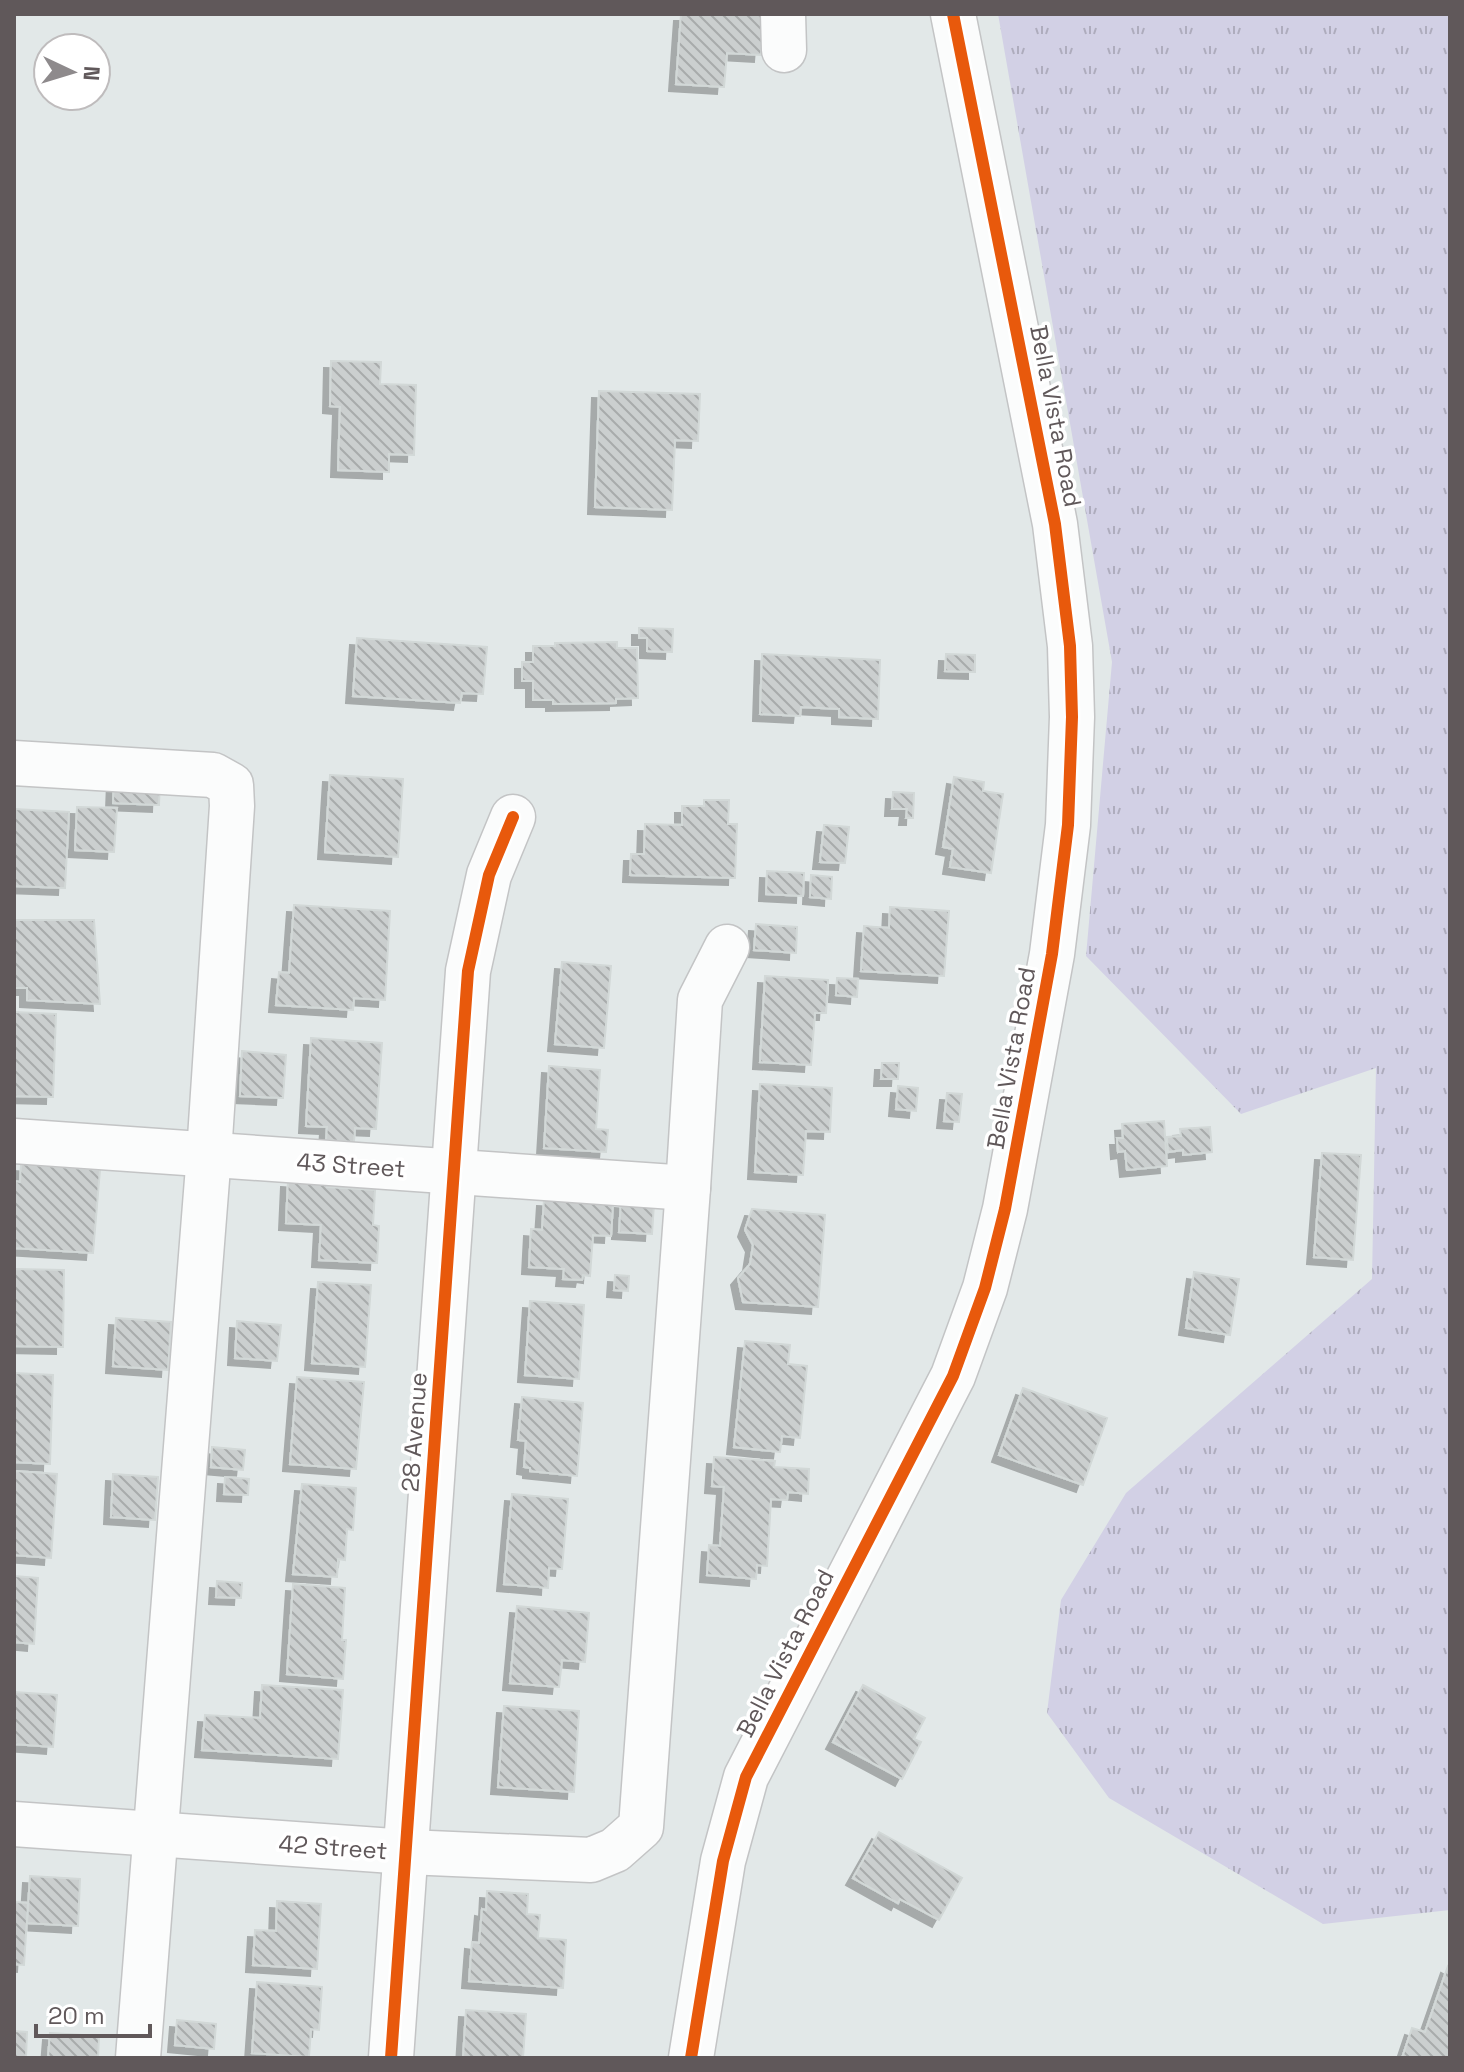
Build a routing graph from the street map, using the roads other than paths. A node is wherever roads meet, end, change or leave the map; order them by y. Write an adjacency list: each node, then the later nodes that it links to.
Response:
1 (953, 14): 14 (street, Bella Vista Road)
2 (14, 763): 6 (street)
3 (513, 817): 7 (street, 28 Avenue)
4 (727, 947): 8 (street)
5 (14, 1141): 6 (street, 43 Street)
6 (209, 1154): 7 (street, 43 Street); 10 (street)
7 (454, 1172): 8 (street, 43 Street); 11 (street, 28 Avenue)
8 (688, 1188): 11 (street, 42 Street)
9 (14, 1824): 10 (street, 42 Street)
10 (155, 1834): 11 (street, 42 Street); 12 (street)
11 (407, 1852): 13 (street, 28 Avenue)
12 (138, 2058)
13 (391, 2058)
14 (691, 2058)

